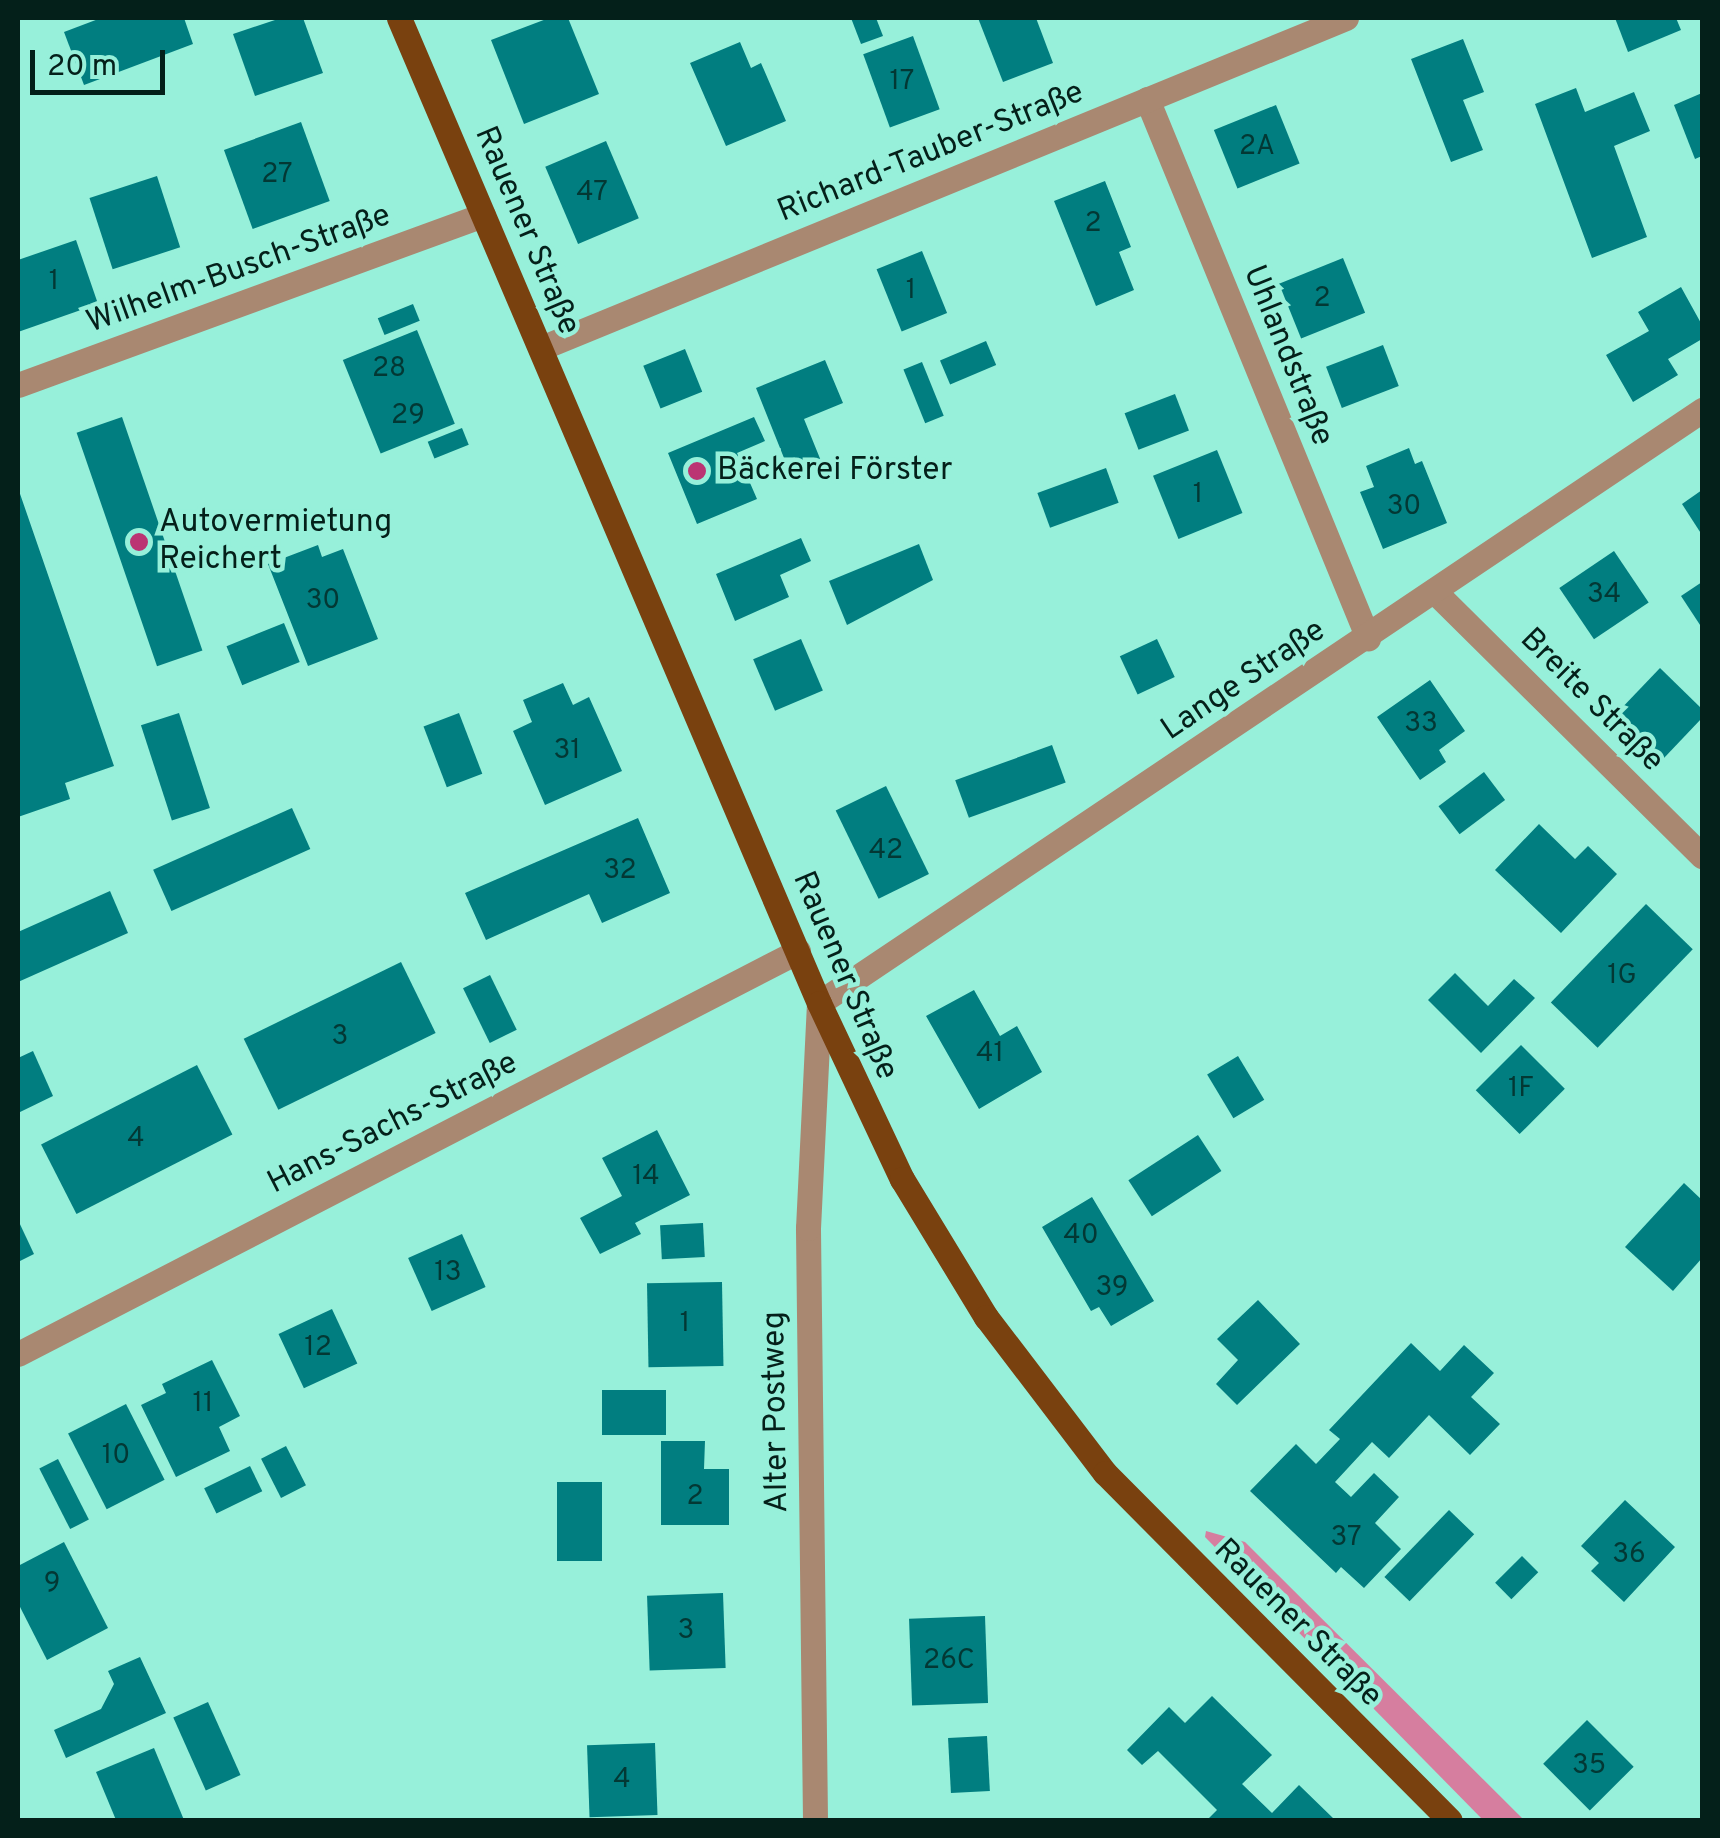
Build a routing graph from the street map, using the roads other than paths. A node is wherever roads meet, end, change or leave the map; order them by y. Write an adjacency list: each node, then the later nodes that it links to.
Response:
1 (399, 18): 4 (main road, Rauener Straße)
2 (1346, 18): 3 (street, Richard-Tauber-Straße)
3 (1146, 99): 5 (street, Richard-Tauber-Straße); 9 (street, Uhlandstraße)
4 (483, 216): 5 (main road, Rauener Straße); 6 (street, Wilhelm-Busch-Straße)
5 (541, 348): 11 (main road, Rauener Straße)
6 (18, 385)
7 (1702, 410): 8 (street, Lange Straße)
8 (1434, 591): 9 (street, Lange Straße); 10 (street, Breite Straße)
9 (1368, 638): 12 (street, Lange Straße)
10 (1702, 856)
11 (798, 951): 12 (main road, Rauener Straße); 13 (street, Hans-Sachs-Straße)
12 (819, 1003): 14 (street, Alter Postweg); 15 (main road, Rauener Straße)
13 (18, 1354)
14 (815, 1820)
15 (1448, 1820)

